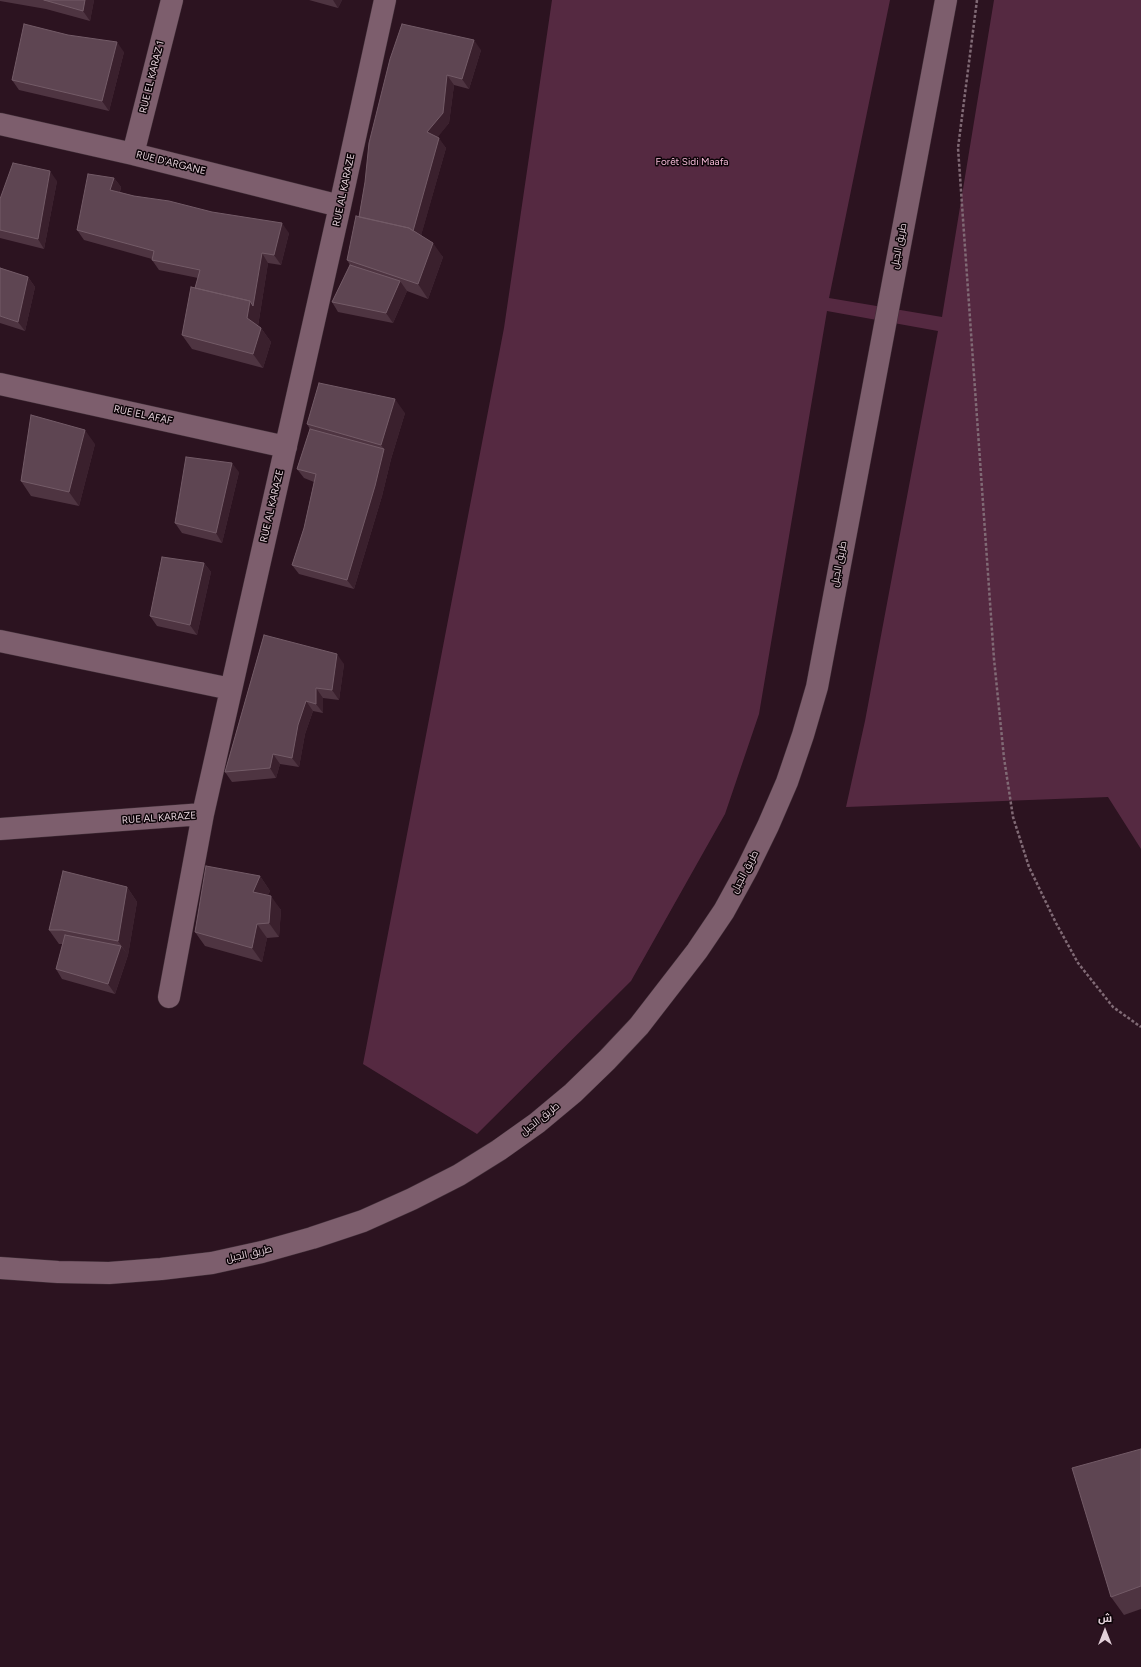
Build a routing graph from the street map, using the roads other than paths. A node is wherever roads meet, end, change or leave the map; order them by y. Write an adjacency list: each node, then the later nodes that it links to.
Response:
1 (172, 0): 5 (street, RUE EL KARAZ 1)
2 (385, 0): 6 (street, RUE AL KARAZE)
3 (946, 0): 14 (street, طريق الجبل)
4 (0, 124): 5 (street, RUE D'ARGANE)
5 (133, 154): 6 (street, RUE D'ARGANE)
6 (340, 206): 8 (street, RUE AL KARAZE)
7 (0, 384): 8 (street, RUE EL AFAF)
8 (286, 447): 10 (street, RUE AL KARAZE)
9 (0, 641): 10 (street)
10 (231, 689): 11 (street, RUE AL KARAZE)
11 (203, 814): 12 (street, RUE AL KARAZE); 13 (street)
12 (0, 829)
13 (169, 997)
14 (0, 1268)

